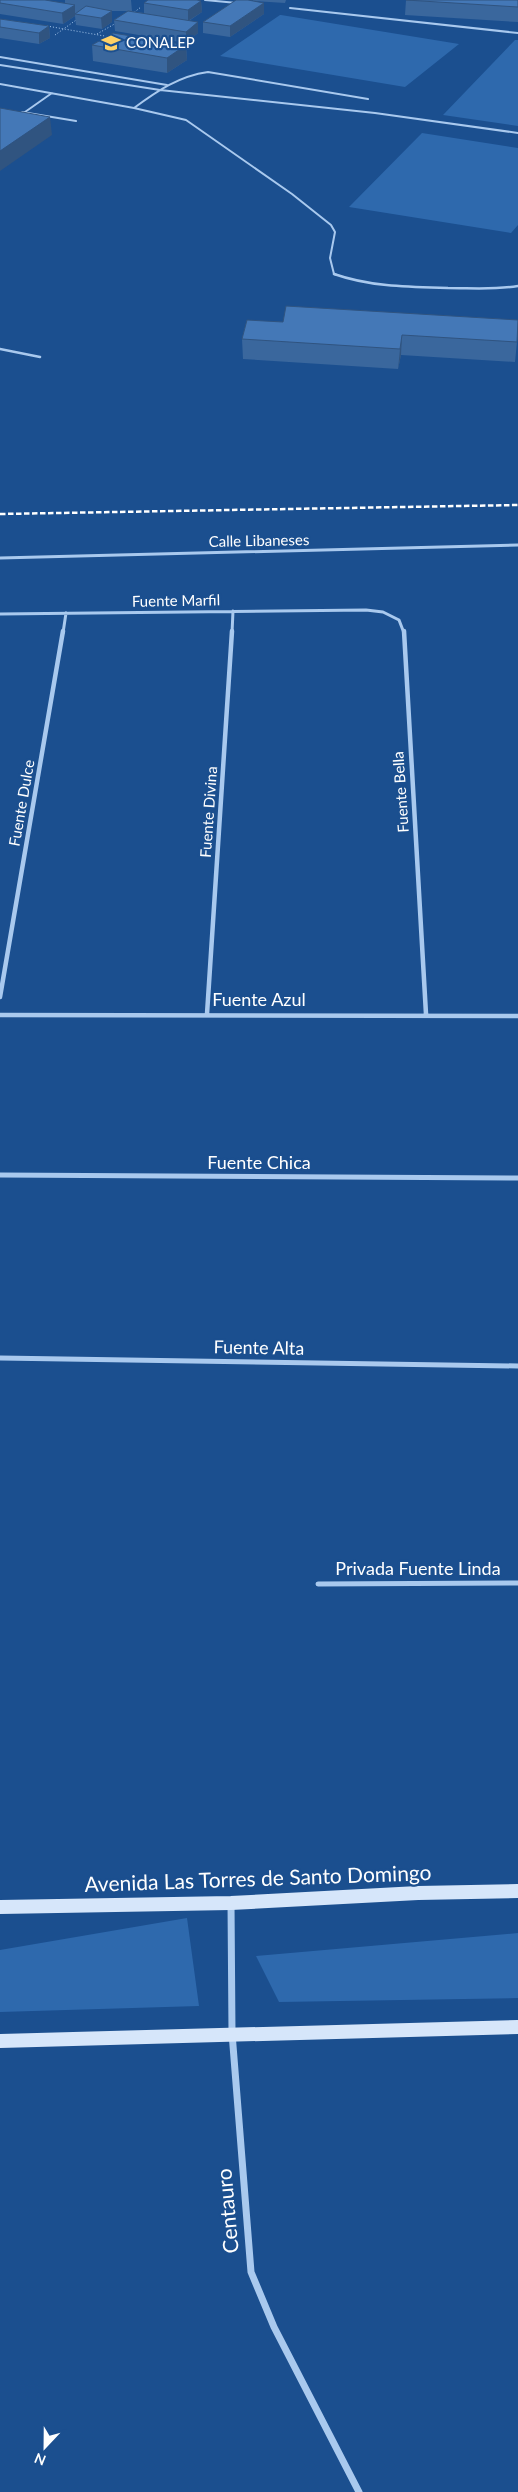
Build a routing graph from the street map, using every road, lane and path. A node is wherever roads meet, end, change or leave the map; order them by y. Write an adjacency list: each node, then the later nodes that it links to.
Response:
1 (205, 0): 2 (lane)
2 (243, 3)
3 (142, 7): 6 (path)
4 (290, 8): 10 (lane)
5 (85, 13): 9 (path)
6 (138, 17)
7 (112, 18): 11 (path)
8 (44, 26): 9 (path)
9 (64, 29): 11 (path); 12 (path)
10 (518, 32)
11 (97, 34): 13 (path)
12 (55, 35)
13 (116, 38)
14 (0, 57): 17 (lane)
15 (0, 65): 18 (lane)
16 (0, 84): 19 (lane)
17 (167, 85): 18 (lane); 20 (lane)
18 (160, 90): 21 (lane); 26 (lane)
19 (52, 94): 21 (lane); 23 (lane)
20 (368, 99)
21 (134, 108): 27 (lane)
22 (16, 111): 23 (lane)
23 (25, 112): 24 (lane); 25 (lane)
24 (18, 116)
25 (76, 121)
26 (518, 133)
27 (518, 286)
28 (0, 349): 29 (lane)
29 (40, 357)
30 (518, 545): 31 (street, Calle Libaneses)
31 (0, 558)
32 (352, 610): 33 (street, Fuente Marfil); 38 (street, Fuente Bella)
33 (233, 611): 34 (street, Fuente Marfil); 37 (street, Fuente Divina)
34 (66, 613): 35 (street, Fuente Marfil); 36 (street, Fuente Dulce)
35 (0, 614)
36 (0, 997)
37 (207, 1014): 38 (street, Fuente Azul); 39 (street, Fuente Azul)
38 (426, 1014): 40 (street, Fuente Azul)
39 (0, 1015)
40 (518, 1016)
41 (0, 1175): 42 (street, Fuente Chica)
42 (518, 1178)
43 (0, 1358): 44 (street, Fuente Alta)
44 (518, 1366)
45 (518, 1583): 46 (street, Privada Fuente Linda)
46 (318, 1584)
47 (518, 1891): 48 (street, Avenida Las Torres de Santo Domingo)
48 (231, 1903): 49 (street, Avenida Las Torres de Santo Domingo); 51 (street, Centauro)
49 (0, 1907)
50 (518, 2027): 51 (street)
51 (232, 2034): 52 (street); 53 (street, Centauro)
52 (0, 2041)
53 (359, 2492)

